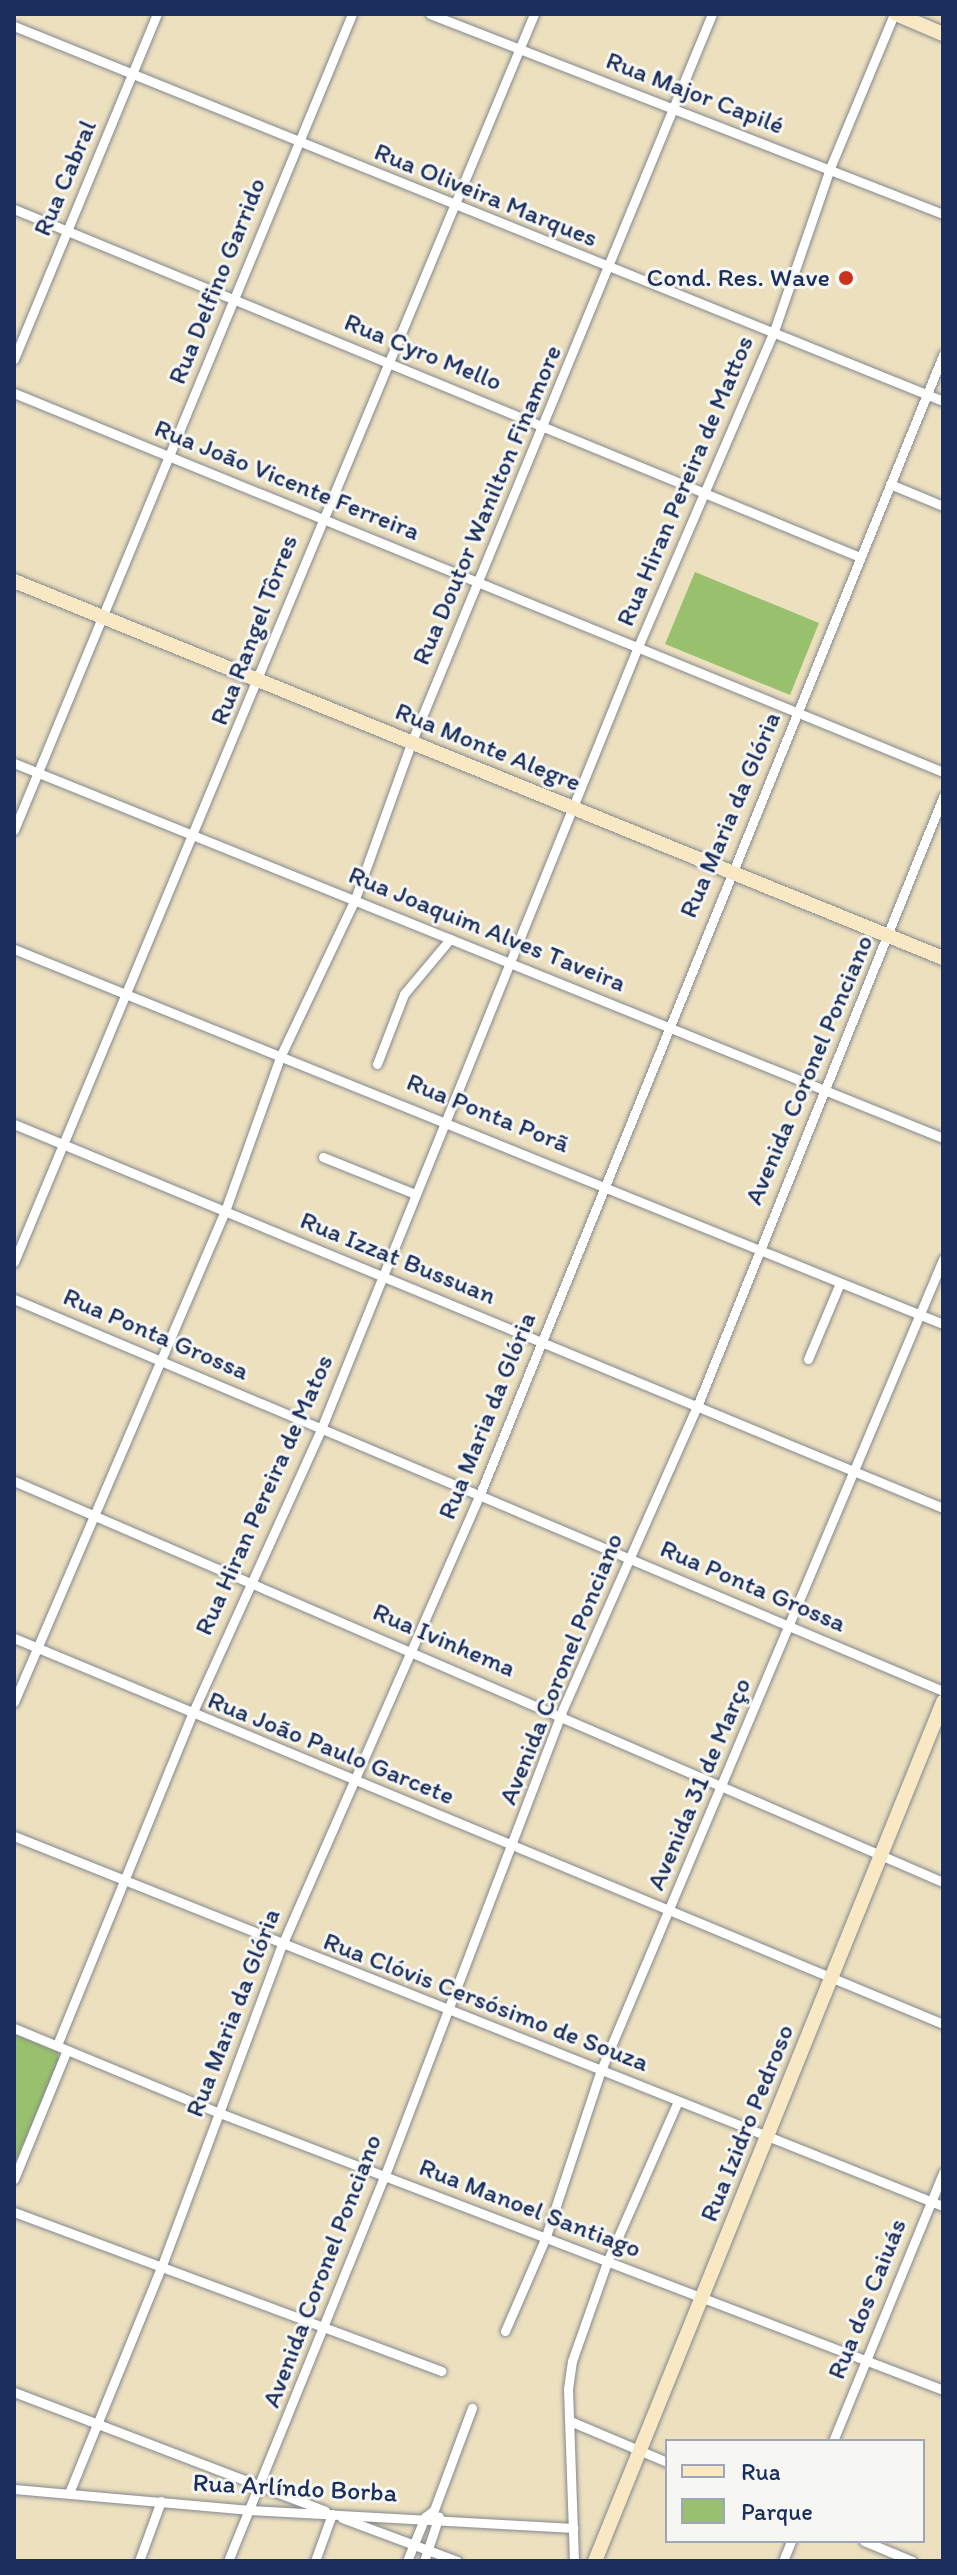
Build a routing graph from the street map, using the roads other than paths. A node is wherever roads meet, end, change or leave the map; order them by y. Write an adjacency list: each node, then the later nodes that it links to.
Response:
1 (157, 14): 10 (street, Rua Cabral)
2 (352, 14): 12 (street, Rua Delfino Garrido)
3 (430, 14): 9 (street, Rua Major Capilé)
4 (534, 14): 9 (street, Rua Rangel Tôrres)
5 (712, 14): 11 (street, Rua Doutor Wanilton Finamore)
6 (895, 14): 8 (street); 13 (street, Rua Hiran Pereira de Mattos)
7 (14, 26): 10 (street, Rua Oliveira Marques)
8 (943, 34)
9 (521, 51): 11 (street, Rua Major Capilé); 14 (street, Rua Rangel Tôrres)
10 (132, 75): 12 (street, Rua Oliveira Marques); 17 (street, Rua Cabral)
11 (672, 107): 13 (street, Rua Major Capilé); 18 (street, Rua Doutor Wanilton Finamore)
12 (296, 142): 14 (street, Rua Oliveira Marques); 19 (street, Rua Delfino Garrido)
13 (830, 168): 16 (street, Rua Major Capilé); 20 (street, Rua Hiran Pereira de Mattos)
14 (452, 206): 18 (street, Rua Oliveira Marques); 23 (street, Rua Rangel Tôrres)
15 (14, 209): 17 (street, Rua Cyro Mello)
16 (943, 214)
17 (67, 231): 19 (street, Rua Cyro Mello); 22 (street, Rua Cabral)
18 (609, 268): 20 (street, Rua Oliveira Marques); 27 (street, Rua Doutor Wanilton Finamore)
19 (235, 300): 23 (street, Rua Cyro Mello); 28 (street, Rua Delfino Garrido)
20 (774, 331): 25 (street, Rua Oliveira Marques); 30 (street, Rua Hiran Pereira de Mattos)
21 (943, 355): 25 (street, Rua Maria da Glória)
22 (14, 359)
23 (388, 360): 27 (street, Rua Cyro Mello); 32 (street, Rua Rangel Tôrres)
24 (14, 393): 28 (street, Rua João Vicente Ferreira)
25 (927, 394): 26 (street, Rua Oliveira Marques); 29 (street, Rua Maria da Glória)
26 (943, 401)
27 (544, 426): 30 (street, Rua Cyro Mello); 35 (street, Rua Doutor Wanilton Finamore)
28 (170, 457): 32 (street, Rua João Vicente Ferreira); 36 (street, Rua Delfino Garrido)
29 (890, 484): 31 (street); 33 (street, Rua Maria da Glória)
30 (704, 493): 33 (street, Rua Cyro Mello); 37 (street, Rua Hiran Pereira de Mattos)
31 (943, 506)
32 (322, 517): 35 (street, Rua João Vicente Ferreira); 38 (street, Rua Rangel Tôrres)
33 (860, 557): 39 (street, Rua Maria da Glória)
34 (14, 581): 36 (street, Rua Monte Alegre)
35 (478, 582): 37 (street, Rua João Vicente Ferreira); 40 (street, Rua Doutor Wanilton Finamore)
36 (103, 617): 38 (street, Rua Monte Alegre); 43 (street, Rua Delfino Garrido)
37 (637, 649): 39 (street, Rua João Vicente Ferreira); 45 (street, Rua Hiran Pereira de Mattos)
38 (259, 681): 40 (street, Rua Monte Alegre); 47 (street, Rua Rangel Tôrres)
39 (795, 714): 42 (street, Rua João Vicente Ferreira); 48 (street, Rua Maria da Glória)
40 (412, 741): 45 (street, Rua Monte Alegre); 49 (street, Rua Doutor Wanilton Finamore)
41 (14, 763): 43 (street, Rua Joaquim Alves Taveira)
42 (943, 772)
43 (40, 773): 46 (street, Rua Delfino Garrido); 47 (street, Rua Joaquim Alves Taveira)
44 (943, 797): 50 (street, Avenida Coronel Ponciano)
45 (573, 808): 48 (street, Rua Monte Alegre); 54 (street, Rua Hiran Pereira de Mattos)
46 (14, 830)
47 (194, 835): 49 (street, Rua Joaquim Alves Taveira); 55 (street, Rua Rangel Tôrres)
48 (730, 870): 50 (street, Rua Monte Alegre); 56 (street, Rua Maria da Glória)
49 (355, 899): 51 (street, Rua Joaquim Alves Taveira); 57 (street, Rua Doutor Wanilton Finamore)
50 (889, 937): 53 (street, Rua Monte Alegre); 59 (street, Avenida Coronel Ponciano)
51 (450, 939): 54 (street, Rua Joaquim Alves Taveira); 58 (street)
52 (14, 949): 55 (street, Rua Ponta Porã)
53 (943, 958)
54 (510, 962): 56 (street, Rua Joaquim Alves Taveira); 60 (street, Rua Hiran Pereira de Matos)
55 (124, 992): 57 (street, Rua Ponta Porã); 63 (street, Rua Rangel Tôrres)
56 (667, 1027): 59 (street, Rua Joaquim Alves Taveira); 65 (street, Rua Maria da Glória)
57 (281, 1055): 60 (street, Rua Ponta Porã); 67 (street, Rua Doutor Wanilton Finamore)
58 (377, 1064)
59 (826, 1091): 62 (street, Rua Joaquim Alves Taveira); 68 (street, Avenida Coronel Ponciano)
60 (445, 1120): 65 (street, Rua Ponta Porã); 66 (street, Rua Hiran Pereira de Matos)
61 (14, 1124): 63 (street, Rua Izzat Bussuan)
62 (943, 1138)
63 (62, 1143): 67 (street, Rua Izzat Bussuan); 70 (street, Rua Rangel Tôrres)
64 (323, 1157): 66 (street)
65 (605, 1184): 68 (street, Rua Ponta Porã); 76 (street, Rua Maria da Glória)
66 (415, 1194): 71 (street, Rua Hiran Pereira de Matos)
67 (225, 1211): 71 (street, Rua Izzat Bussuan); 78 (street, Rua Doutor Wanilton Finamore)
68 (757, 1249): 72 (street, Rua Ponta Porã); 79 (street, Avenida Coronel Ponciano)
69 (943, 1259): 74 (street, Avenida 31 de Março)
70 (14, 1262)
71 (381, 1274): 76 (street, Rua Izzat Bussuan); 80 (street, Rua Hiran Pereira de Matos)
72 (840, 1283): 74 (street, Rua Ponta Porã); 77 (street)
73 (14, 1299): 78 (street, Rua Ponta Grossa)
74 (918, 1314): 75 (street, Rua Ponta Porã); 81 (street, Avenida 31 de Março)
75 (943, 1324)
76 (542, 1341): 79 (street, Rua Izzat Bussuan); 83 (street, Rua Maria da Glória)
77 (808, 1359)
78 (163, 1360): 80 (street, Rua Ponta Grossa); 85 (street, Rua Doutor Wanilton Finamore)
79 (698, 1404): 81 (street, Rua Izzat Bussuan); 86 (street, Avenida Coronel Ponciano)
80 (321, 1429): 83 (street, Rua Ponta Grossa); 87 (street, Rua Hiran Pereira de Matos)
81 (855, 1472): 84 (street, Rua Izzat Bussuan); 88 (street, Avenida 31 de Março)
82 (14, 1481): 85 (street, Rua Ivinhema)
83 (480, 1494): 86 (street, Rua Ponta Grossa); 91 (street, Rua Maria da Glória)
84 (943, 1508)
85 (95, 1515): 87 (street, Rua Ivinhema); 90 (street, Rua Doutor Wanilton Finamore)
86 (630, 1558): 88 (street, Rua Ponta Grossa); 95 (street, Avenida Coronel Ponciano)
87 (251, 1584): 91 (street, Rua Ivinhema); 96 (street, Rua Hiran Pereira de Matos)
88 (790, 1626): 92 (street, Rua Ponta Grossa); 98 (street, Avenida 31 de Março)
89 (14, 1638): 90 (street, Rua João Paulo Garcete)
90 (37, 1647): 93 (street, Rua Doutor Wanilton Finamore); 96 (street, Rua João Paulo Garcete)
91 (409, 1650): 95 (street, Rua Ivinhema); 97 (street, Rua Maria da Glória)
92 (943, 1691)
93 (14, 1702)
94 (943, 1702): 101 (street, Rua Izidro Pedroso)
95 (561, 1713): 98 (street, Rua Ivinhema); 100 (street, Avenida Coronel Ponciano)
96 (192, 1714): 97 (street, Rua João Paulo Garcete); 102 (street, Rua Hiran Pereira de Matos)
97 (350, 1782): 100 (street, Rua João Paulo Garcete); 105 (street, Rua Maria da Glória)
98 (722, 1785): 101 (street, Rua Ivinhema); 104 (street, Avenida 31 de Março)
99 (14, 1836): 102 (street, Rua Clóvis Cersósimo de Souza)
100 (513, 1845): 104 (street, Rua João Paulo Garcete); 107 (street, Avenida Coronel Ponciano)
101 (881, 1856): 103 (street, Rua Ivinhema); 106 (street, Rua Izidro Pedroso)
102 (125, 1881): 105 (street, Rua Clóvis Cersósimo de Souza); 110 (street, Rua Hiran Pereira de Matos)
103 (943, 1882)
104 (670, 1911): 106 (street, Rua João Paulo Garcete); 111 (street, Avenida 31 de Março)
105 (282, 1945): 107 (street, Rua Clóvis Cersósimo de Souza); 113 (street, Rua Maria da Glória)
106 (831, 1979): 108 (street, Rua João Paulo Garcete); 114 (street, Rua Izidro Pedroso)
107 (444, 2011): 111 (street, Rua Clóvis Cersósimo de Souza); 116 (street, Avenida Coronel Ponciano)
108 (943, 2024)
109 (14, 2028): 110 (street, Rua Manoel Santiago)
110 (62, 2047): 113 (street, Rua Manoel Santiago); 117 (street, Rua Hiran Pereira de Matos)
111 (601, 2070): 112 (street, Rua Clóvis Cersósimo de Souza); 121 (street, Avenida 31 de Março)
112 (678, 2101): 114 (street, Rua Clóvis Cersósimo de Souza); 122 (street)
113 (217, 2112): 116 (street, Rua Manoel Santiago); 123 (street, Rua Maria da Glória)
114 (767, 2137): 118 (street, Rua Clóvis Cersósimo de Souza); 124 (street, Rua Izidro Pedroso)
115 (943, 2173): 118 (street, Rua dos Caiuás)
116 (385, 2175): 121 (street, Rua Manoel Santiago); 125 (street, Avenida Coronel Ponciano)
117 (14, 2179)
118 (930, 2201): 119 (street, Rua Clóvis Cersósimo de Souza); 127 (street, Rua dos Caiuás)
119 (943, 2206)
120 (14, 2212): 123 (street)
121 (545, 2239): 122 (street, Rua Manoel Santiago); 126 (street, Avenida 31 de Março)
122 (607, 2262): 124 (street, Rua Manoel Santiago); 132 (street)
123 (161, 2268): 125 (street); 133 (street, Rua Maria da Glória)
124 (702, 2296): 127 (street, Rua Manoel Santiago); 135 (street, Rua Izidro Pedroso)
125 (323, 2328): 128 (street); 137 (street, Avenida Coronel Ponciano)
126 (505, 2331)
127 (867, 2359): 129 (street, Rua Manoel Santiago); 134 (street, Rua dos Caiuás)
128 (441, 2371)
129 (943, 2390)
130 (14, 2392): 133 (street)
131 (472, 2408): 143 (street)
132 (570, 2421): 135 (street); 145 (street)
133 (98, 2425): 137 (street); 139 (street, Rua Maria da Glória)
134 (834, 2439)
135 (639, 2451): 136 (street); 156 (street, Rua Izidro Pedroso)
136 (665, 2461)
137 (261, 2487): 141 (street, Avenida Coronel Ponciano); 142 (street)
138 (14, 2489): 139 (street, Rua Arlíndo Borba)
139 (69, 2493): 140 (street, Rua Arlíndo Borba)
140 (161, 2501): 141 (street, Rua Arlíndo Borba); 149 (street)
141 (250, 2510): 142 (street, Rua Arlíndo Borba); 150 (street, Avenida Coronel Ponciano)
142 (332, 2514): 144 (street, Rua Arlíndo Borba); 147 (street); 151 (street)
143 (438, 2514): 144 (street); 145 (street); 148 (street)
144 (425, 2517): 147 (street)
145 (573, 2528): 155 (street)
146 (869, 2543): 157 (street)
147 (414, 2545): 148 (street); 152 (street)
148 (429, 2550): 153 (street); 154 (street)
149 (139, 2561)
150 (228, 2561)
151 (315, 2561)
152 (407, 2561)
153 (424, 2561)
154 (457, 2561)
155 (574, 2561)
156 (595, 2561)
157 (912, 2561)

